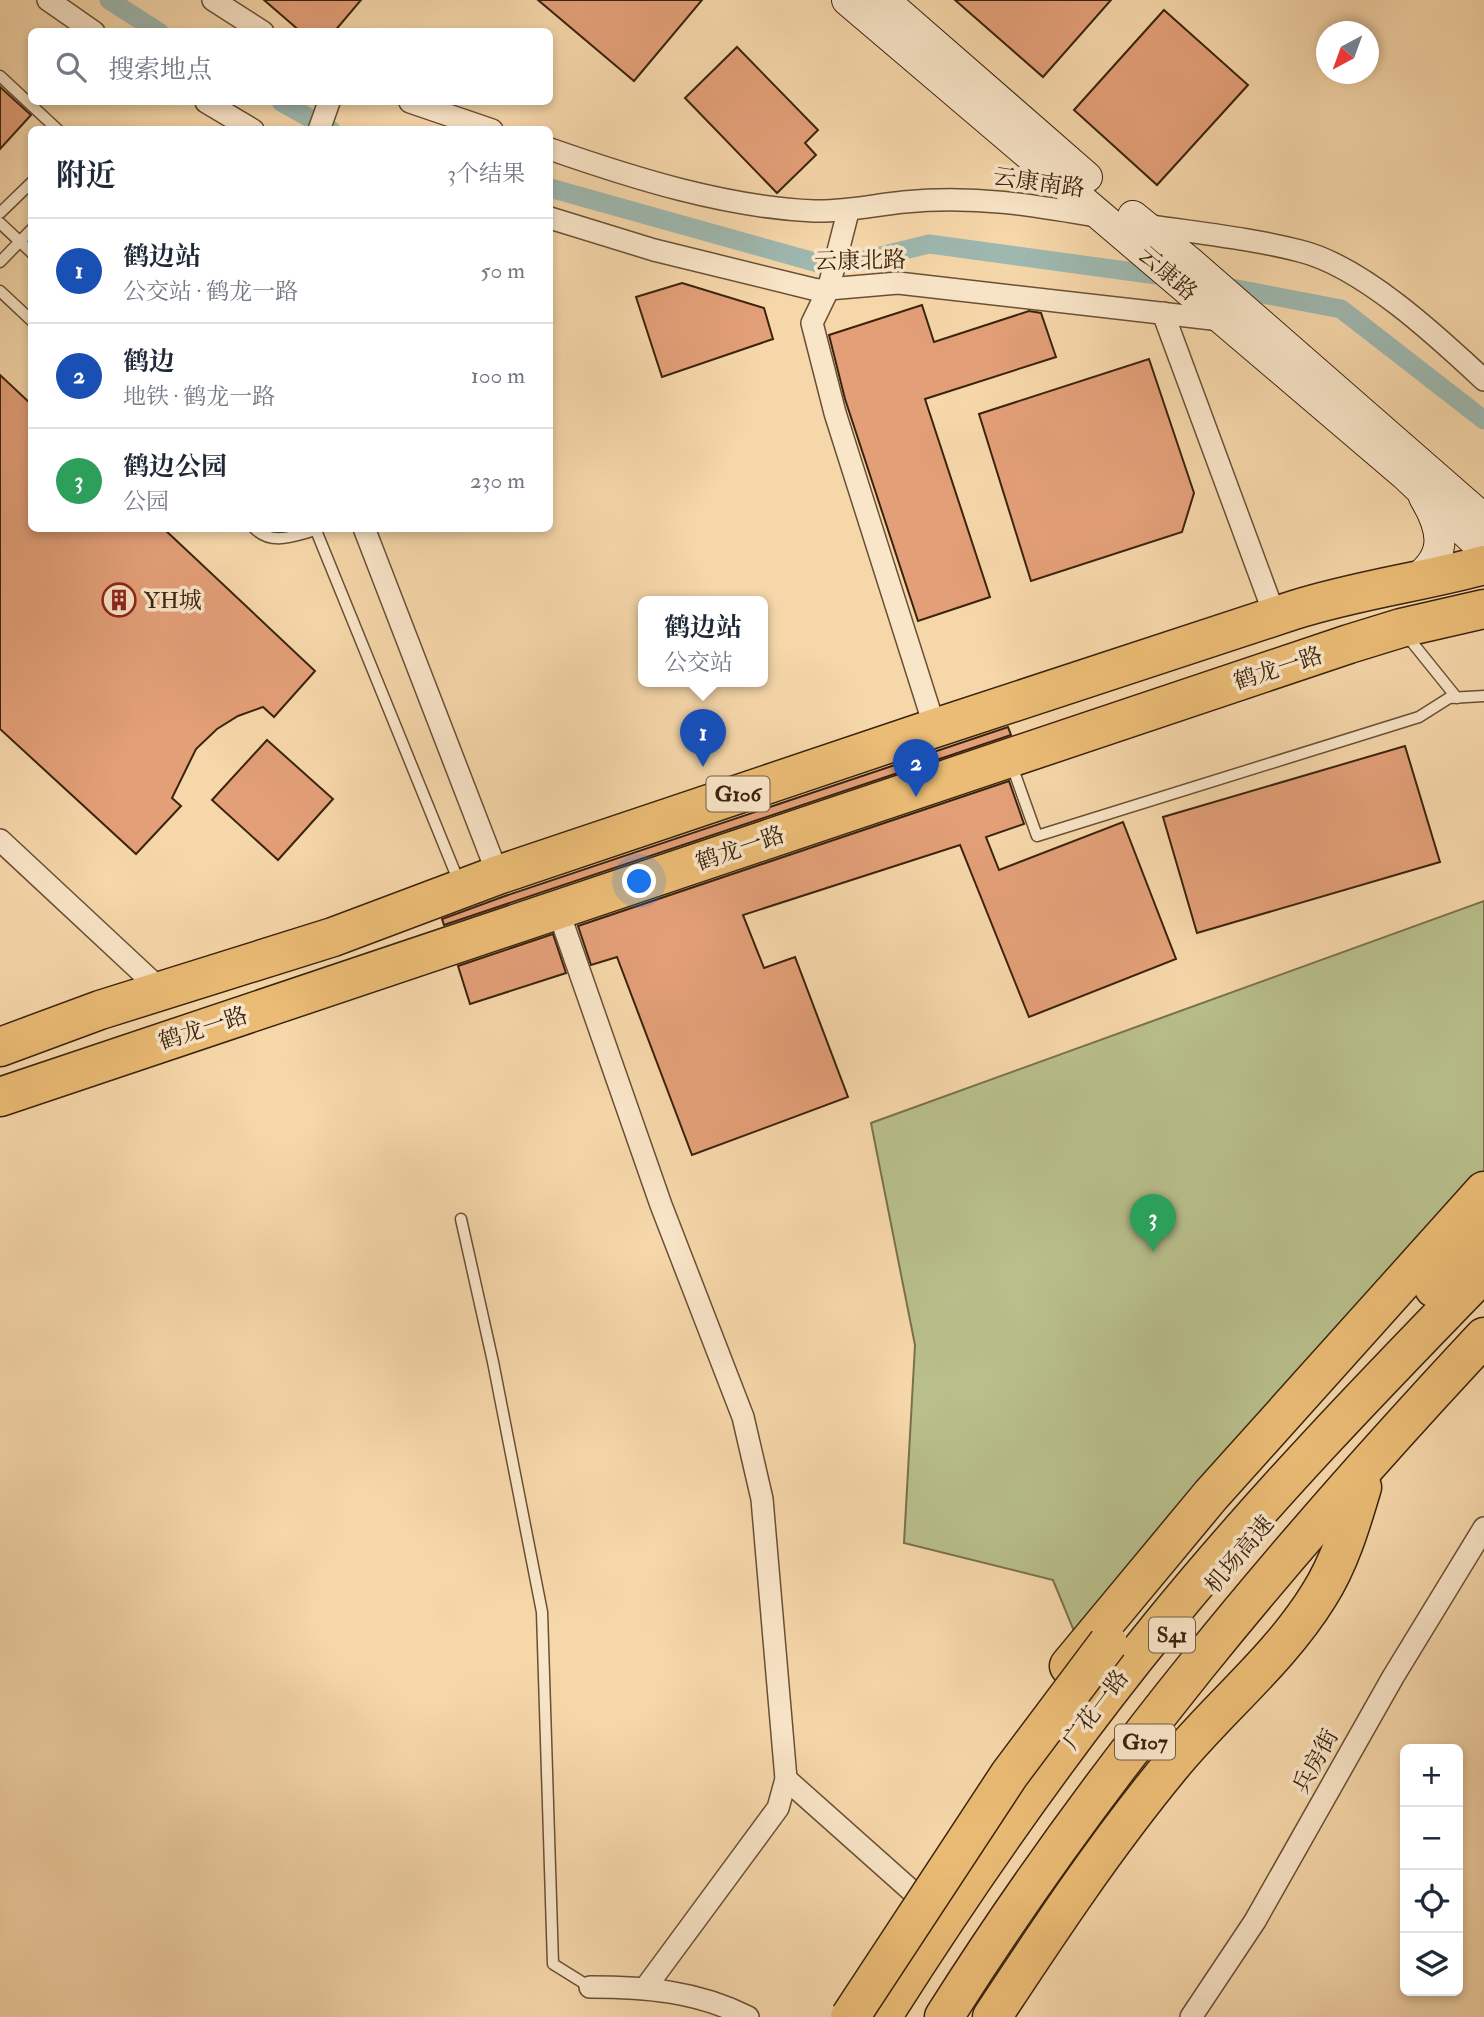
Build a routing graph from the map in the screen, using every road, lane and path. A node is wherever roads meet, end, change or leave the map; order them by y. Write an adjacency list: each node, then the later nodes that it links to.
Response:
1 (48, 0): 5 (street)
2 (213, 0): 6 (street)
3 (847, 0): 21 (street, 云康路)
4 (884, 0): 24 (street, 云康路)
5 (88, 28)
6 (257, 28)
7 (0, 76): 8 (lane)
8 (28, 102)
9 (31, 105): 13 (lane)
10 (211, 105): 14 (street)
11 (328, 105): 15 (street)
12 (419, 105): 16 (street)
13 (54, 126)
14 (246, 126)
15 (320, 126)
16 (480, 126)
17 (553, 150): 19 (street, 云康南路)
18 (28, 186): 20 (lane)
19 (848, 212): 21 (street, 云康南路); 29 (street)
20 (0, 213)
21 (1104, 218): 24 (street, 云康南路); 32 (street, 云康路)
22 (553, 219): 29 (street, 云康北路)
23 (0, 223): 26 (lane)
24 (1141, 224): 32 (street, 云康路); 34 (street, 云康南路)
25 (28, 233): 26 (lane)
26 (19, 242): 27 (lane); 28 (lane)
27 (28, 250)
28 (0, 262)
29 (828, 290): 31 (street, 云康北路); 50 (street)
30 (0, 291): 33 (lane)
31 (1163, 313): 32 (street, 云康北路); 45 (street)
32 (1227, 315): 35 (street, 云康路); 36 (street, 云康路)
33 (28, 317)
34 (1484, 380)
35 (1416, 485): 41 (street, 云康路); 43 (street)
36 (1484, 519)
37 (260, 532): 38 (lane)
38 (305, 532)
39 (316, 532): 54 (lane)
40 (366, 532): 53 (street)
41 (1484, 550)
42 (1484, 565): 43 (highway, 鹤龙一路 / G106)
43 (1411, 583): 45 (highway, 鹤龙一路 / G106)
44 (1484, 608): 46 (highway, 鹤龙一路 / G106)
45 (1275, 616): 50 (highway, 鹤龙一路 / G106)
46 (1408, 627): 47 (highway, G106); 49 (lane); 51 (highway, 鹤龙一路 / G106)
47 (1484, 629)
48 (1484, 696): 49 (lane)
49 (1457, 698): 51 (lane)
50 (934, 728): 53 (highway, 鹤龙一路 / G106)
51 (1009, 757): 55 (highway, 鹤龙一路 / G106)
52 (0, 840): 56 (street)
53 (498, 875): 54 (highway, 鹤龙一路 / G106)
54 (462, 888): 56 (highway, 鹤龙一路 / G106)
55 (558, 909): 58 (highway, 鹤龙一路 / G106); 69 (street)
56 (162, 991): 57 (highway, 鹤龙一路 / G106)
57 (0, 1047)
58 (0, 1097)
59 (1484, 1191): 68 (highway)
60 (461, 1219): 71 (lane)
61 (1484, 1233): 75 (highway, bridge)
62 (1484, 1272): 68 (highway, 广花一路 / G107)
63 (1484, 1283): 77 (highway, 机场高速 / S41)
64 (1484, 1337): 78 (highway, 机场高速 / S41)
65 (1484, 1357): 66 (highway, G107)
66 (1362, 1487): 73 (highway); 79 (highway, G107)
67 (1484, 1528): 80 (street, 兵房街)
68 (1065, 1749): 70 (highway, 广花一路 / G107)
69 (786, 1779): 70 (street); 72 (street)
70 (944, 1920): 76 (highway, 广花一路 / G107)
71 (590, 1987): 72 (street)
72 (646, 1987): 74 (street)
73 (1002, 2002)
74 (748, 2017)
75 (850, 2017)
76 (882, 2017)
77 (897, 2017)
78 (944, 2017)
79 (954, 2017)
80 (1191, 2017)

